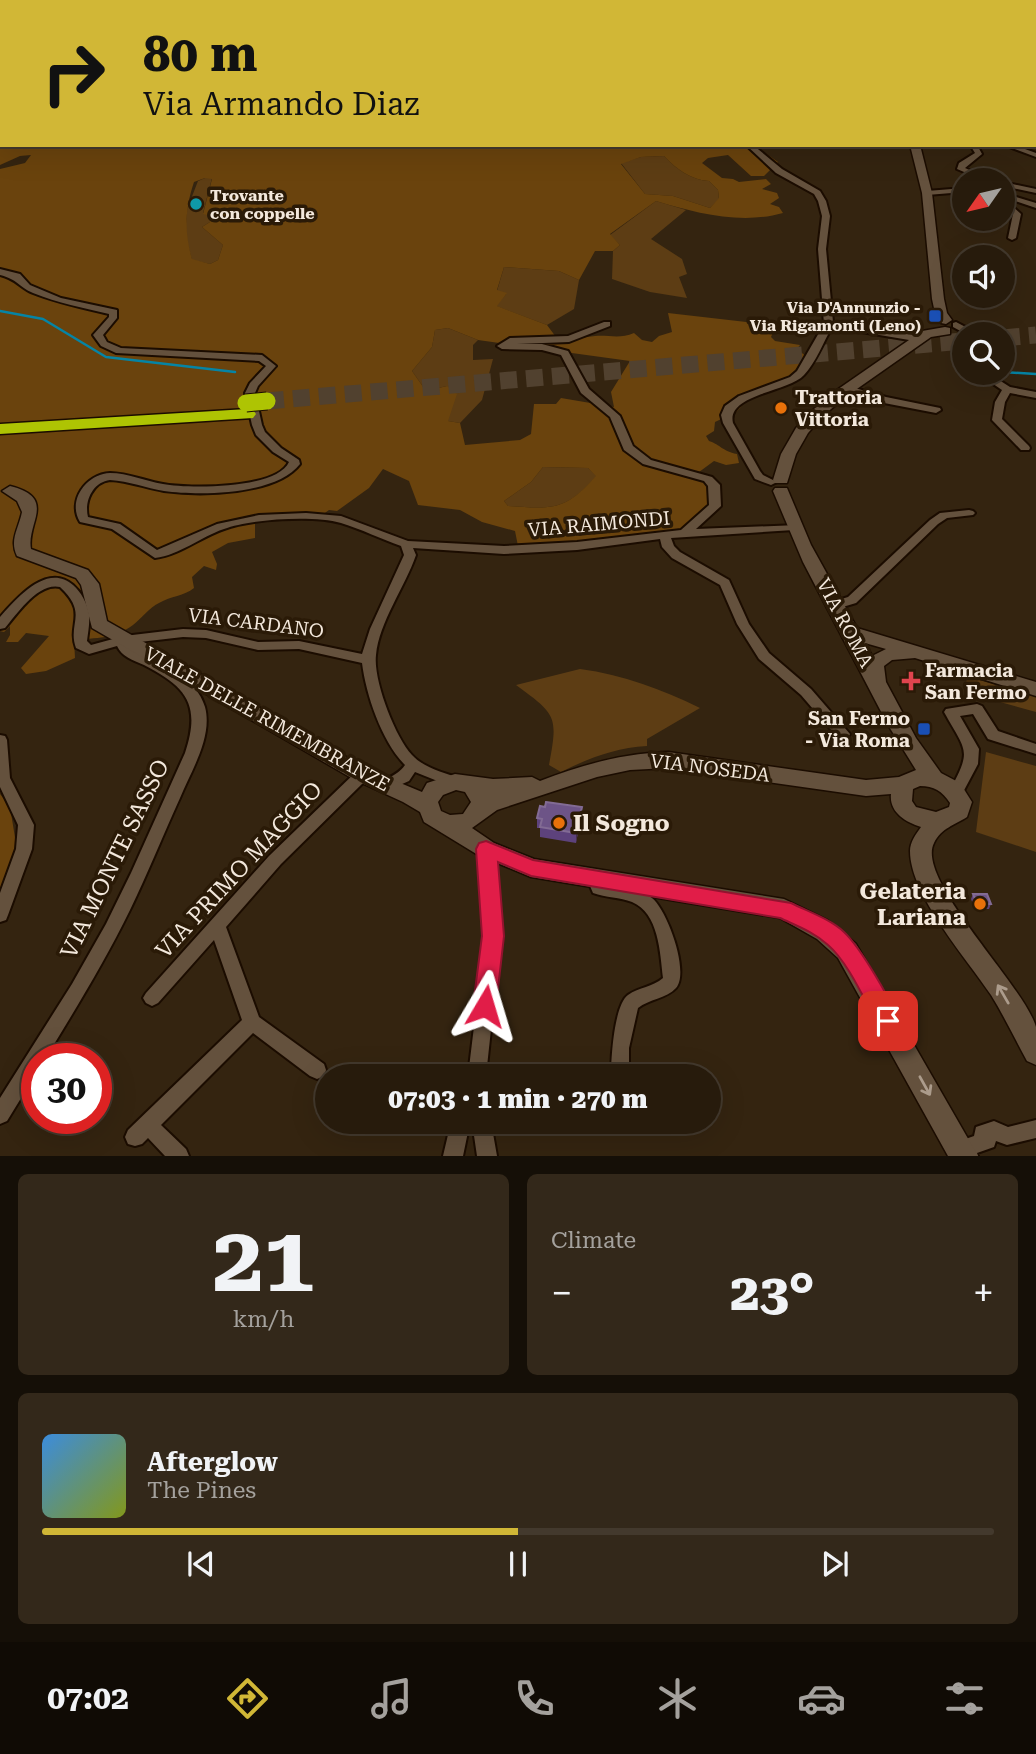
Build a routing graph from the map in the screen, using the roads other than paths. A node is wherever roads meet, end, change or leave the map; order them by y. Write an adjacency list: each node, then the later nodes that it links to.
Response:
1 (751, 147): 19 (street)
2 (916, 147): 12 (main road)
3 (974, 147): 6 (street)
4 (1012, 147): 5 (street)
5 (1036, 155)
6 (961, 168)
7 (1036, 181): 8 (street)
8 (1015, 184)
9 (1015, 187): 10 (street)
10 (1036, 191)
11 (952, 192): 12 (street)
12 (927, 193): 20 (main road)
13 (1015, 201): 14 (street)
14 (1036, 206)
15 (1013, 231): 16 (street)
16 (1012, 238)
17 (0, 272): 37 (street, VIA RAIMONDI)
18 (607, 324): 35 (street)
19 (829, 324): 20 (street); 31 (street)
20 (942, 329): 22 (main road)
21 (1001, 385): 23 (street)
22 (848, 389): 27 (street); 31 (main road)
23 (1007, 389): 24 (street); 30 (street)
24 (1036, 395)
25 (267, 406): 26 (highway)
26 (246, 408): 28 (highway); 29 (highway)
27 (936, 410)
28 (0, 418)
29 (0, 429)
30 (1025, 449)
31 (778, 484): 34 (main road, VIA ROMA)
32 (10, 491): 41 (main road, VIALE DELLE RIMEMBRANZE)
33 (969, 513): 38 (street)
34 (794, 527): 35 (street, VIA RAIMONDI); 38 (main road, VIA ROMA)
35 (684, 533): 36 (street, VIA RAIMONDI)
36 (664, 535): 37 (street, VIA RAIMONDI); 46 (street)
37 (406, 544): 43 (street)
38 (836, 606): 40 (main road, VIA ROMA)
39 (0, 625): 41 (street, VIA CARDANO)
40 (850, 632): 42 (main road); 44 (main road, VIA ROMA)
41 (124, 640): 43 (street, VIA CARDANO); 50 (main road, VIALE DELLE RIMEMBRANZE); 70 (street, VIA MONTE SASSO)
42 (928, 657): 44 (main road); 45 (main road)
43 (369, 660): 54 (street)
44 (876, 682): 49 (main road, VIA ROMA)
45 (1036, 689)
46 (843, 734)
47 (0, 740): 62 (street)
48 (1036, 749): 56 (street)
49 (914, 753): 51 (main road, VIA ROMA); 55 (main road)
50 (362, 775): 53 (main road, VIALE DELLE RIMEMBRANZE); 63 (street, VIA PRIMO MAGGIO)
51 (933, 778): 55 (main road); 56 (main road)
52 (556, 781): 54 (main road, VIA NOSEDA); 55 (main road, VIA NOSEDA); 57 (main road, VIA NOSEDA)
53 (384, 786): 54 (main road, VIALE DELLE RIMEMBRANZE); 54 (street)
54 (433, 786): 57 (main road); 59 (main road)
55 (906, 790): 58 (main road)
56 (956, 792): 58 (main road)
57 (479, 813): 59 (main road, VIA NOSEDA)
58 (939, 822): 66 (main road, one-way to 58)
59 (449, 824): 60 (main road)
60 (486, 849): 61 (main road); 67 (street)
61 (595, 879): 68 (street); 77 (main road, one-way to 77)
62 (0, 915)
63 (218, 925): 64 (street, VIA PRIMO MAGGIO); 65 (street)
64 (152, 998)
65 (252, 1022): 69 (street); 74 (street)
66 (1036, 1053)
67 (478, 1064)
68 (620, 1064)
69 (315, 1069)
70 (0, 1115)
71 (1036, 1129): 77 (street)
72 (458, 1134): 75 (street)
73 (484, 1134): 76 (street)
74 (179, 1156)
75 (453, 1156)
76 (487, 1156)
77 (966, 1156)

